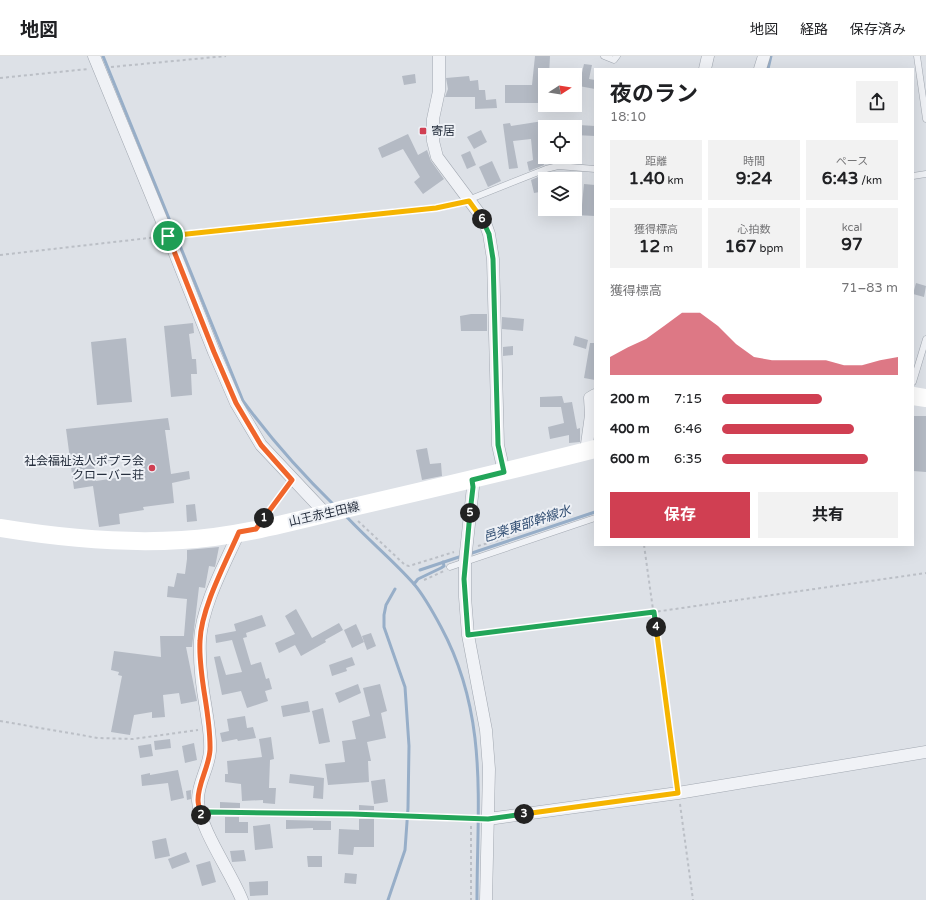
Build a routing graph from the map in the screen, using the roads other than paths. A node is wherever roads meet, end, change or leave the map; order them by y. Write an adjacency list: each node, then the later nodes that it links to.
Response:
1 (94, 56): 15 (street)
2 (439, 56): 14 (street)
3 (604, 56): 4 (lane)
4 (617, 56)
5 (708, 56): 8 (street)
6 (764, 56): 9 (street)
7 (917, 56): 10 (lane)
8 (705, 68)
9 (760, 68)
10 (926, 119)
11 (594, 169): 14 (lane)
12 (926, 174): 13 (lane)
13 (914, 176)
14 (469, 201): 15 (lane); 22 (street)
15 (168, 236): 24 (street)
16 (926, 339): 17 (lane)
17 (914, 379)
18 (594, 396): 21 (street)
19 (914, 396): 20 (main road)
20 (926, 398)
21 (591, 450): 22 (main road, 山王赤生田線)
22 (504, 472): 23 (main road, 山王赤生田線)
23 (472, 480): 24 (main road, 山王赤生田線); 28 (street)
24 (326, 514): 27 (main road, 山王赤生田線)
25 (594, 518): 28 (lane)
26 (0, 528): 27 (main road, 山王赤生田線)
27 (248, 531): 31 (street)
28 (465, 557): 29 (lane); 32 (street)
29 (450, 567)
30 (926, 752): 32 (street)
31 (202, 815): 32 (lane); 33 (street)
32 (488, 819): 34 (street)
33 (242, 900)
34 (486, 900)

